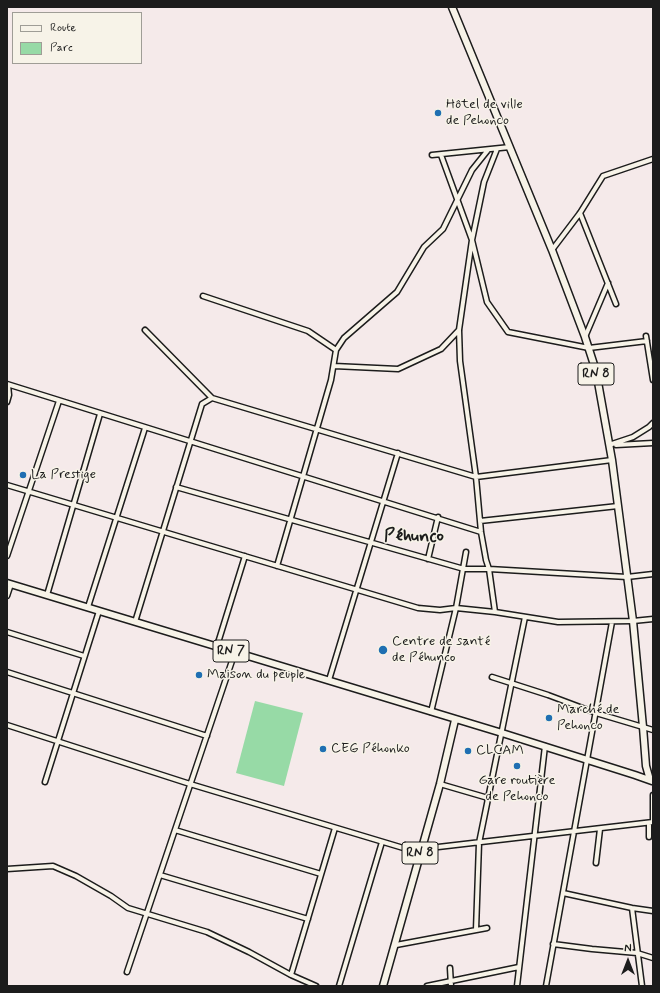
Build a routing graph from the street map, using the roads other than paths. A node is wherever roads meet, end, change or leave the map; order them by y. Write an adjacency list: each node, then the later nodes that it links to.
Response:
1 (452, 7): 2 (main road, RN 8)
2 (510, 147): 3 (street); 11 (main road, RN 8)
3 (497, 149): 4 (street); 10 (street)
4 (488, 150): 5 (street); 8 (street)
5 (441, 155): 6 (street); 8 (street)
6 (432, 156)
7 (653, 159): 9 (street)
8 (458, 200): 10 (street); 19 (street)
9 (580, 213): 11 (street); 12 (street)
10 (472, 240): 16 (street); 18 (street)
11 (552, 250): 17 (main road, RN 8)
12 (608, 283): 14 (street); 17 (street)
13 (203, 296): 19 (street)
14 (616, 304)
15 (145, 330): 23 (street)
16 (459, 330): 20 (street); 36 (street)
17 (585, 337): 18 (main road, RN 8)
18 (589, 348): 21 (street); 32 (main road, RN 8)
19 (336, 350): 20 (street)
20 (334, 366): 29 (street)
21 (653, 380)
22 (7, 384): 24 (street); 25 (street)
23 (212, 398): 29 (street); 30 (street)
24 (59, 401): 26 (street); 39 (street)
25 (7, 402)
26 (100, 414): 28 (street); 41 (street)
27 (653, 423): 32 (street)
28 (145, 428): 30 (street); 43 (street)
29 (317, 429): 33 (street); 35 (street)
30 (190, 442): 35 (street); 38 (street)
31 (653, 443): 32 (street)
32 (609, 445): 34 (main road, RN 8)
33 (398, 453): 36 (street); 40 (street)
34 (612, 460): 36 (street); 42 (main road, RN 8)
35 (303, 476): 40 (street); 45 (street)
36 (476, 477): 46 (street)
37 (7, 485): 39 (street)
38 (176, 488): 45 (street); 47 (street)
39 (29, 492): 41 (street); 51 (street)
40 (384, 501): 44 (street); 49 (street)
41 (74, 505): 43 (street); 61 (street)
42 (618, 506): 46 (street); 58 (main road, RN 8)
43 (116, 518): 47 (street); 63 (street)
44 (438, 518): 48 (street); 53 (street)
45 (290, 520): 49 (street); 54 (street)
46 (480, 520): 48 (street)
47 (162, 531): 52 (street); 70 (street)
48 (481, 532): 56 (street)
49 (372, 543): 53 (street); 60 (street)
50 (466, 552): 55 (street)
51 (7, 556)
52 (245, 556): 54 (street); 73 (street)
53 (428, 559): 55 (street)
54 (277, 566): 60 (street)
55 (464, 569): 56 (street); 64 (street)
56 (489, 569): 58 (street); 66 (street)
57 (653, 574): 58 (street)
58 (627, 577): 69 (main road, RN 8)
59 (9, 584): 61 (main road, RN 7); 62 (street)
60 (358, 590): 64 (street); 78 (street)
61 (47, 595): 63 (main road, RN 7)
62 (7, 596)
63 (88, 607): 65 (main road, RN 7)
64 (456, 608): 66 (street); 81 (street)
65 (99, 611): 70 (main road, RN 7); 75 (street)
66 (495, 612): 67 (street)
67 (526, 617): 71 (street); 79 (street)
68 (653, 619): 69 (street)
69 (633, 621): 71 (street); 85 (main road, RN 8)
70 (134, 622): 73 (main road, RN 7)
71 (612, 622): 82 (street)
72 (7, 632): 75 (street)
73 (216, 646): 74 (main road, RN 7)
74 (235, 652): 78 (main road, RN 7); 88 (street)
75 (84, 656): 80 (street)
76 (7, 672): 80 (street)
77 (492, 677): 79 (street)
78 (329, 680): 81 (main road, RN 7)
79 (512, 683): 82 (street); 87 (street)
80 (72, 693): 88 (street); 89 (street)
81 (431, 712): 83 (main road, RN 7)
82 (596, 713): 85 (street); 91 (street)
83 (455, 720): 87 (main road); 97 (main road, RN 8)
84 (7, 725): 89 (street)
85 (643, 727): 86 (street); 92 (main road, RN 8)
86 (653, 730)
87 (502, 733): 90 (main road); 99 (street)
88 (207, 736): 96 (street)
89 (58, 741): 95 (street); 96 (street)
90 (545, 746): 91 (main road); 105 (street)
91 (587, 759): 93 (main road); 104 (street)
92 (646, 766): 93 (main road); 94 (main road, RN 8)
93 (635, 775): 94 (main road)
94 (651, 781)
95 (45, 782)
96 (190, 784): 101 (street); 103 (street)
97 (440, 784): 99 (street); 109 (main road, RN 8)
98 (653, 795): 100 (street)
99 (488, 798): 108 (street)
100 (652, 822): 102 (street); 106 (street)
101 (335, 828): 107 (street); 112 (street)
102 (600, 829): 104 (street); 110 (street)
103 (175, 830): 112 (street); 113 (street)
104 (574, 832): 105 (street); 114 (street)
105 (535, 836): 108 (street); 125 (street)
106 (649, 837)
107 (382, 842): 109 (street); 131 (street)
108 (479, 842): 109 (street); 120 (street)
109 (421, 851): 121 (main road, RN 8)
110 (596, 863)
111 (7, 869): 117 (street)
112 (321, 874): 118 (street)
113 (160, 875): 117 (street); 118 (street)
114 (563, 893): 115 (street); 122 (street)
115 (632, 908): 116 (street); 123 (street)
116 (653, 911)
117 (146, 913): 127 (street); 128 (street)
118 (308, 919): 128 (street)
119 (488, 928): 120 (street)
120 (476, 930): 121 (street)
121 (396, 944): 132 (main road, RN 8)
122 (553, 944): 123 (street); 135 (street)
123 (637, 953): 124 (street); 136 (street)
124 (653, 958)
125 (519, 967): 129 (street); 134 (street)
126 (450, 968): 129 (street)
127 (126, 972)
128 (291, 975): 130 (street)
129 (451, 984): 133 (street)
130 (316, 986)
131 (339, 986)
132 (383, 986)
133 (428, 986)
134 (517, 986)
135 (546, 986)
136 (642, 986)

